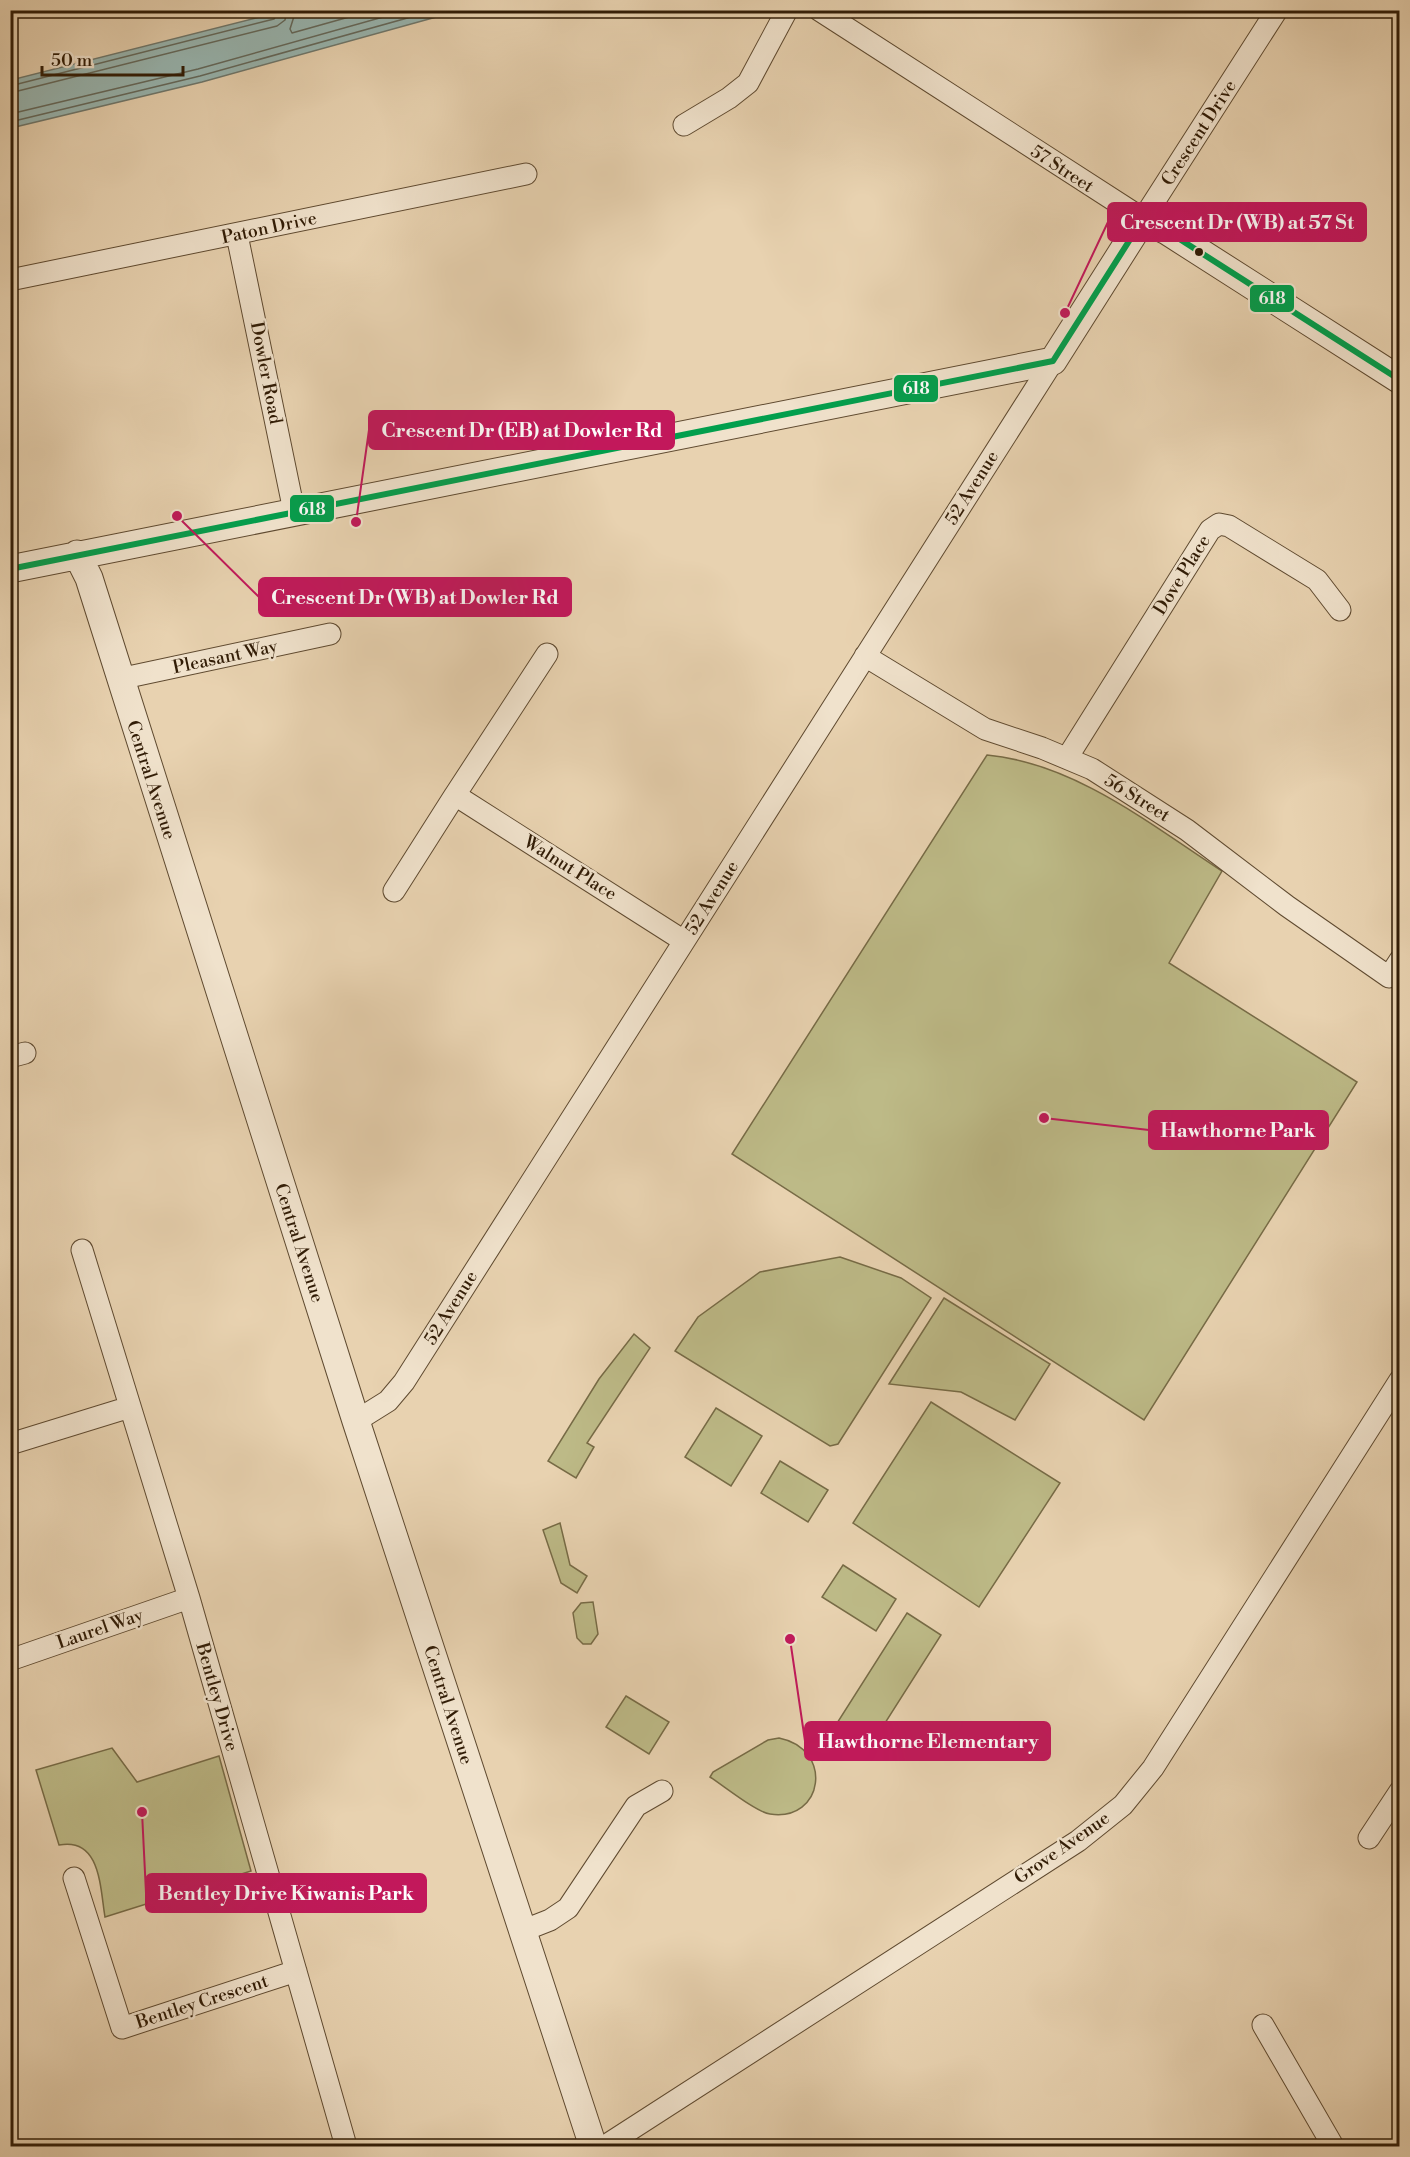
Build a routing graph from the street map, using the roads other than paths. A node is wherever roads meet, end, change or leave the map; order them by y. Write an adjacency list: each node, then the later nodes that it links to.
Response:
1 (787, 10): 4 (street)
2 (819, 10): 6 (street, 57 Street)
3 (1277, 10): 6 (street, Crescent Drive)
4 (684, 125)
5 (526, 174): 7 (street, Paton Drive)
6 (1143, 219): 9 (street, Crescent Drive); 10 (street, 57 Street)
7 (237, 235): 8 (street, Paton Drive); 11 (street, Dowler Road)
8 (10, 280)
9 (1053, 361): 11 (street); 17 (street, 52 Avenue)
10 (1400, 380)
11 (294, 511): 12 (street)
12 (77, 554): 13 (street); 18 (street, Central Avenue)
13 (10, 569)
14 (1340, 610): 19 (street, Dove Place)
15 (330, 634): 18 (street, Pleasant Way)
16 (547, 654): 20 (street)
17 (866, 656): 19 (street, 56 Street); 22 (street, 52 Avenue)
18 (119, 679): 27 (street, Central Avenue)
19 (1067, 758): 23 (street, 56 Street)
20 (455, 795): 21 (street); 22 (street, Walnut Place)
21 (394, 891)
22 (684, 941): 27 (street, 52 Avenue)
23 (1394, 968)
24 (82, 1250): 26 (street, Bentley Drive)
25 (1400, 1380): 40 (street, Grove Avenue)
26 (130, 1407): 28 (street); 29 (street, Bentley Drive)
27 (356, 1421): 35 (street, Central Avenue)
28 (10, 1444)
29 (189, 1598): 30 (street, Laurel Way); 36 (street, Bentley Drive)
30 (10, 1659)
31 (662, 1791): 35 (street)
32 (1400, 1791): 33 (street)
33 (1369, 1838)
34 (74, 1878): 36 (street, Bentley Crescent)
35 (522, 1931): 39 (street, Central Avenue)
36 (296, 1971): 38 (street, Bentley Drive)
37 (1263, 2025): 41 (street)
38 (346, 2146)
39 (593, 2146)
40 (605, 2146)
41 (1333, 2146)

